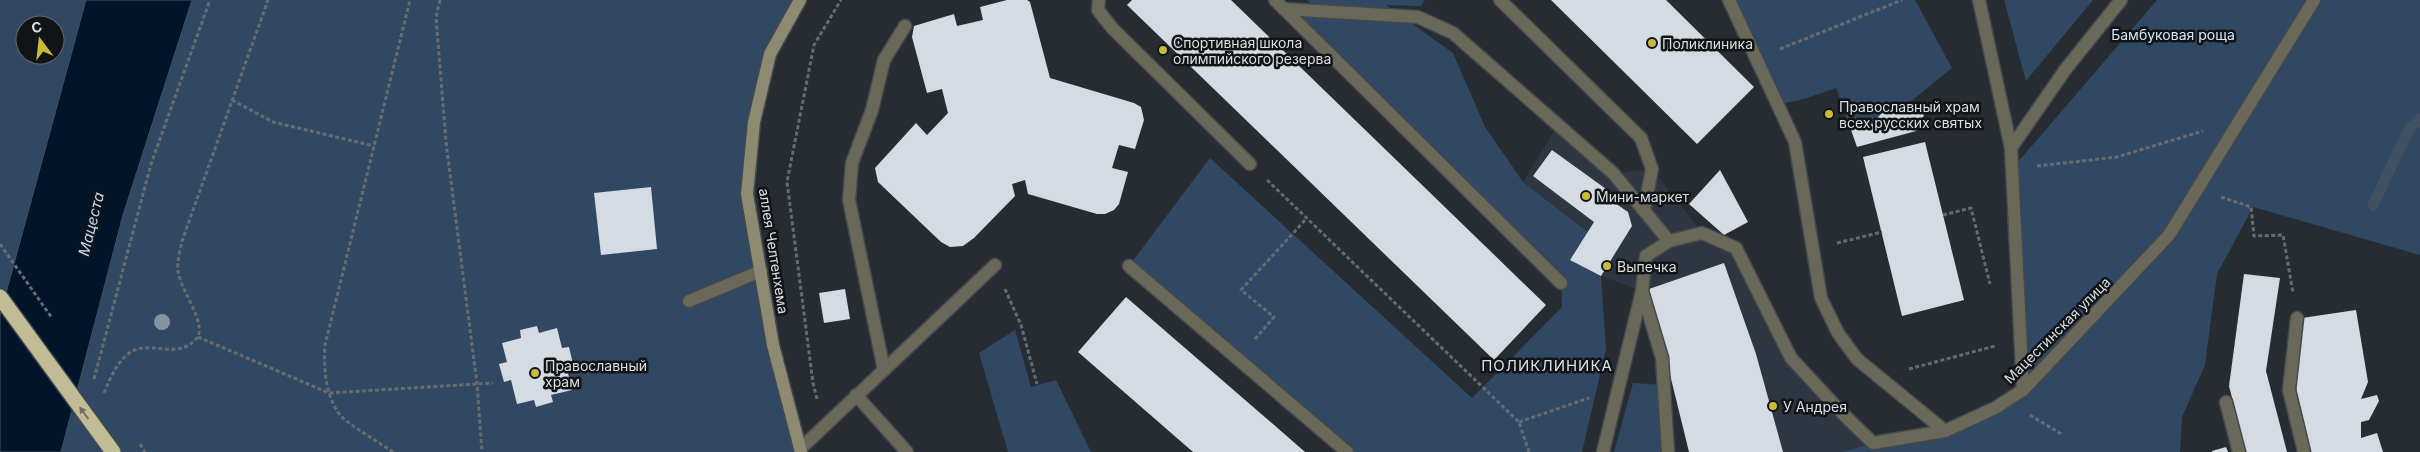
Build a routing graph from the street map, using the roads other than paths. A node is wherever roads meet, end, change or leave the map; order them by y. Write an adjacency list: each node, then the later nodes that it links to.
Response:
1 (800, 0): 17 (main road, аллея Челтенхема)
2 (1099, 0): 12 (street)
3 (1275, 0): 9 (street)
4 (1500, 0): 13 (street)
5 (1729, 0): 27 (street)
6 (1979, 0): 11 (street)
7 (2121, 0): 11 (street)
8 (2314, 0): 24 (street, Мацестинская улица)
9 (1284, 9): 13 (street); 18 (street)
10 (905, 26): 23 (street)
11 (2011, 148): 24 (street)
12 (1250, 164)
13 (1644, 210): 14 (street)
14 (1669, 241): 19 (street, Мацестинская улица); 27 (street, Мацестинская улица)
15 (995, 266): 23 (street)
16 (1129, 266): 31 (street)
17 (761, 271): 21 (street); 28 (main road, аллея Челтенхема)
18 (1561, 283)
19 (1642, 292): 32 (street, Мацестинская улица); 33 (street, Мацестинская улица)
20 (0, 297): 29 (highway, one-way to 20, bridge)
21 (689, 301)
22 (2297, 318): 35 (street)
23 (884, 370): 25 (street)
24 (2023, 390): 27 (street, Мацестинская улица)
25 (856, 396): 28 (street); 30 (street)
26 (2226, 402): 34 (street)
27 (1945, 431)
28 (800, 450)
29 (113, 452)
30 (907, 452)
31 (1347, 452)
32 (1603, 452)
33 (1668, 452)
34 (2239, 452)
35 (2304, 452)

